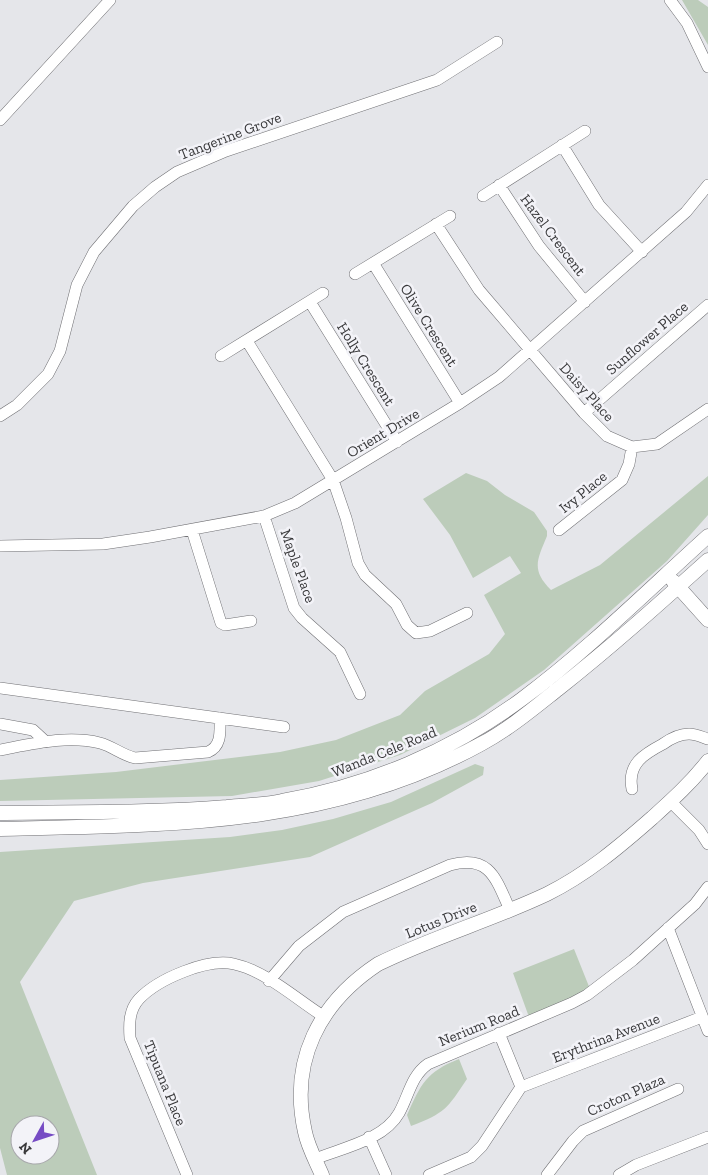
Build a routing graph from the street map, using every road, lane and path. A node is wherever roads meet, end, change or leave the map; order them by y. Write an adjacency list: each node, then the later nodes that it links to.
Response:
1 (110, 0): 5 (street)
2 (670, 0): 4 (street)
3 (497, 42): 26 (street, Tangerine Grove)
4 (708, 67)
5 (0, 120)
6 (585, 132): 7 (street, Hazel Crescent)
7 (562, 145): 9 (street, Hazel Crescent); 13 (street)
8 (708, 185): 13 (street, Orient Drive)
9 (499, 186): 10 (street, Hazel Crescent); 18 (street, Hazel Crescent)
10 (482, 196)
11 (450, 216): 12 (street)
12 (436, 224): 14 (street); 21 (street)
13 (642, 252): 18 (street, Orient Drive)
14 (373, 263): 15 (street); 23 (street, Olive Crescent)
15 (355, 274)
16 (323, 293): 17 (street)
17 (310, 302): 20 (street); 27 (street, Holly Crescent)
18 (585, 302): 21 (street, Orient Drive)
19 (708, 305): 25 (street, Sunflower Place)
20 (247, 341): 22 (street); 29 (street)
21 (530, 349): 23 (street, Orient Drive); 25 (street, Daisy Place)
22 (221, 356)
23 (460, 403): 27 (street, Orient Drive)
24 (708, 409): 28 (street)
25 (584, 413): 28 (street, Daisy Place)
26 (0, 416)
27 (397, 442): 29 (street, Orient Drive)
28 (632, 447): 31 (street, Ivy Place)
29 (333, 480): 30 (street, Orient Drive); 38 (street)
30 (264, 516): 32 (street, Orient Drive); 43 (street, Maple Place)
31 (559, 530)
32 (189, 531): 34 (street, Orient Drive); 40 (street); 41 (street)
33 (708, 536): 36 (street, Wanda Cele Road)
34 (0, 546)
35 (708, 560): 37 (street, Wanda Cele Road)
36 (666, 574): 37 (street); 53 (street, Wanda Cele Road)
37 (678, 587): 39 (street); 54 (street, Wanda Cele Road)
38 (467, 613)
39 (708, 620)
40 (251, 621)
41 (212, 624)
42 (0, 688): 44 (street)
43 (360, 694)
44 (220, 718): 46 (street); 48 (street)
45 (0, 724): 48 (street)
46 (284, 727)
47 (708, 739): 51 (street)
48 (46, 742): 49 (street)
49 (0, 750)
50 (708, 762): 52 (street, Lotus Drive)
51 (632, 789)
52 (670, 801): 55 (street); 57 (street, Lotus Drive)
53 (0, 813)
54 (0, 829)
55 (708, 844)
56 (708, 887): 58 (street, Nerium Road)
57 (510, 910): 59 (street); 60 (street, Lotus Drive)
58 (668, 928): 61 (street); 63 (street, Nerium Road)
59 (269, 981): 60 (street, Tipuana Place); 69 (street, Tipuana Place)
60 (323, 1016): 68 (street, Lotus Drive)
61 (702, 1017): 62 (street); 64 (street, Erythrina Avenue)
62 (708, 1031)
63 (499, 1033): 64 (street); 66 (street, Nerium Road)
64 (521, 1087): 72 (street)
65 (678, 1089): 73 (street, Croton Plaza)
66 (369, 1137): 68 (street, Nerium Road); 71 (street)
67 (708, 1137): 74 (street)
68 (315, 1159): 70 (street, Lotus Drive)
69 (187, 1175)
70 (322, 1175)
71 (386, 1175)
72 (429, 1175)
73 (547, 1175)
74 (619, 1175)

